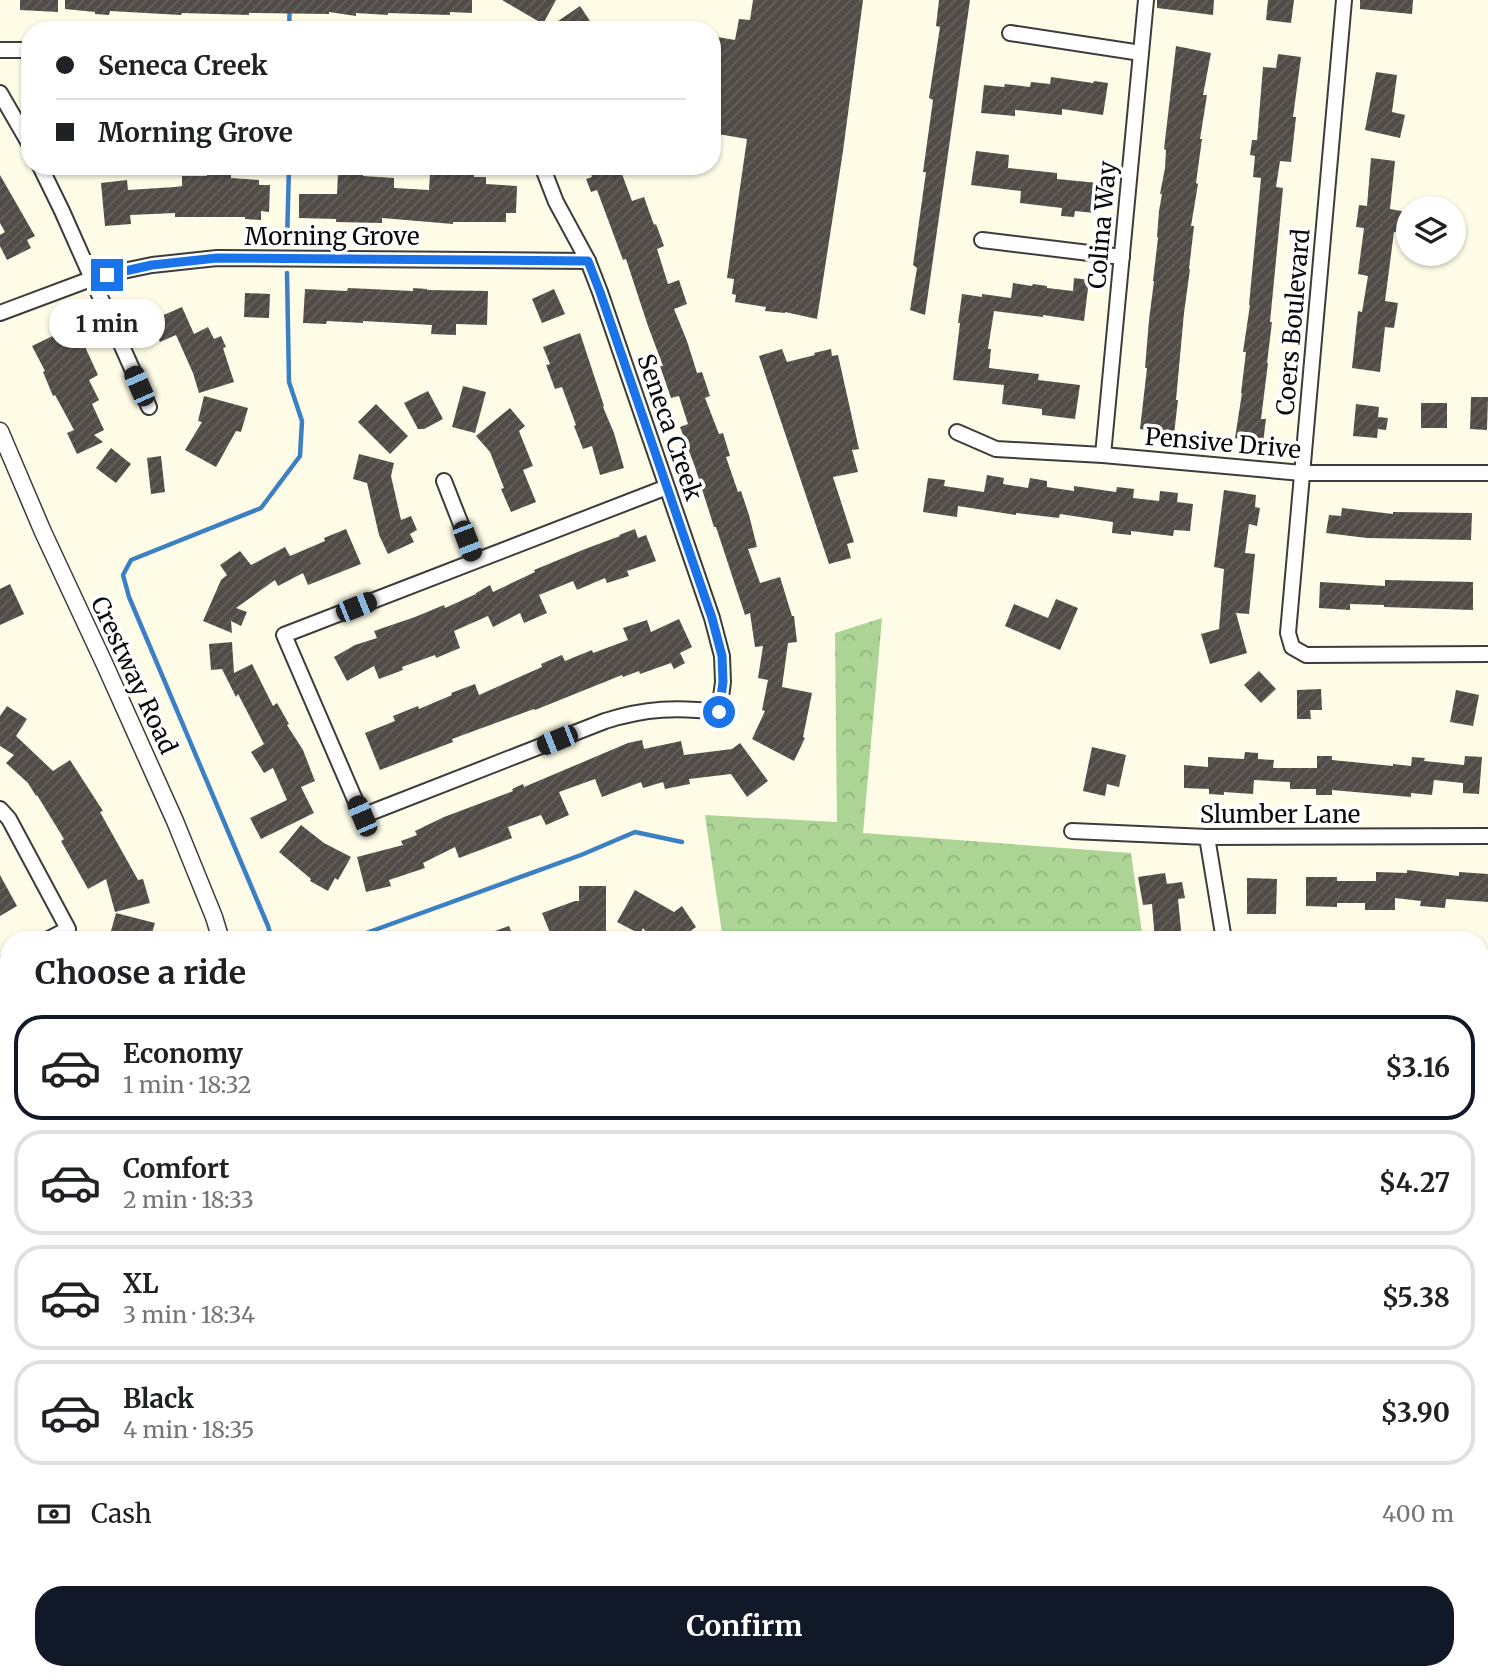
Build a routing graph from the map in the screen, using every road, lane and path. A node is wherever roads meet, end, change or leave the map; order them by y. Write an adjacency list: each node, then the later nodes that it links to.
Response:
1 (1146, 0): 6 (street, Colina Way)
2 (1344, 0): 20 (street, Coers Boulevard)
3 (1010, 33): 6 (street)
4 (0, 50): 5 (street)
5 (21, 50)
6 (1141, 53): 12 (street, Colina Way)
7 (0, 93): 8 (street)
8 (21, 129)
9 (44, 175): 14 (street)
10 (546, 175): 13 (street, Seneca Creek)
11 (982, 240): 12 (street)
12 (1122, 257): 19 (street, Colina Way)
13 (588, 261): 14 (street, Morning Grove); 23 (street, Seneca Creek)
14 (91, 279): 15 (street, Morning Grove); 16 (street)
15 (0, 313)
16 (149, 407)
17 (0, 430): 31 (street, Crestway Road)
18 (957, 432): 19 (street, Pensive Drive)
19 (1102, 455): 20 (street, Pensive Drive)
20 (1302, 473): 21 (street, Pensive Drive); 25 (street, Coers Boulevard)
21 (1488, 473)
22 (444, 481): 24 (street)
23 (667, 487): 24 (street); 24 (street, Seneca Creek)
24 (475, 561)
25 (1488, 654)
26 (0, 809): 30 (street)
27 (1072, 831): 29 (street, Slumber Lane)
28 (1488, 836): 29 (street, Slumber Lane)
29 (1208, 837): 32 (street)
30 (64, 931)
31 (218, 931)
32 (1222, 931)

